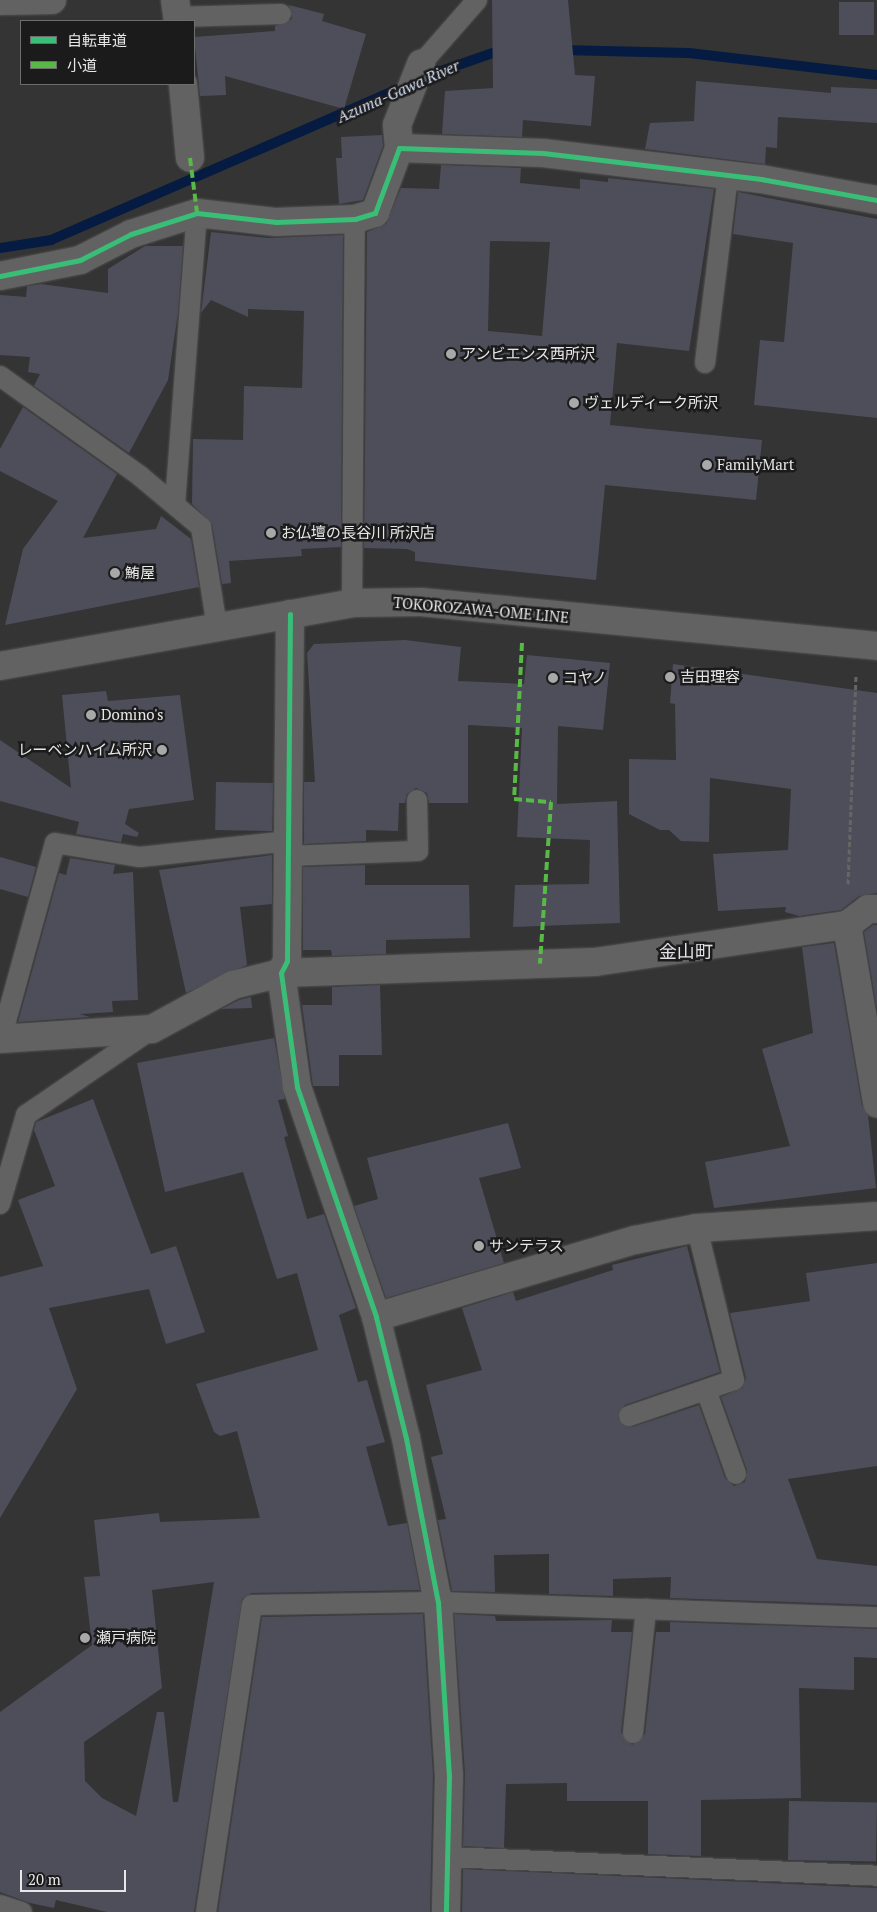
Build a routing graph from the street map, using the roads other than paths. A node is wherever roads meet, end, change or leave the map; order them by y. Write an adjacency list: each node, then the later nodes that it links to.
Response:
1 (0, 0): 2 (street)
2 (52, 0)
3 (477, 0): 6 (lane)
4 (177, 13): 5 (lane)
5 (281, 14)
6 (421, 64): 8 (street)
7 (183, 85): 9 (street)
8 (398, 137): 10 (street); 13 (street)
9 (190, 158)
10 (728, 175): 11 (street); 15 (lane)
11 (877, 200)
12 (197, 213): 13 (street); 14 (street); 17 (lane)
13 (355, 219): 18 (lane)
14 (0, 276)
15 (705, 363)
16 (0, 376): 17 (lane)
17 (175, 504): 20 (lane)
18 (352, 603): 19 (street, TOKOROZAWA-OME LINE); 21 (street, TOKOROZAWA-OME LINE)
19 (290, 614): 20 (street, TOKOROZAWA-OME LINE); 24 (street)
20 (217, 627): 22 (street, TOKOROZAWA-OME LINE)
21 (867, 645)
22 (0, 666)
23 (417, 800): 24 (lane)
24 (289, 849): 27 (street); 29 (lane)
25 (877, 909): 26 (street)
26 (847, 925): 27 (street); 30 (street)
27 (281, 973): 28 (street); 34 (street)
28 (152, 1029): 29 (street); 31 (lane)
29 (1, 1039)
30 (877, 1103)
31 (0, 1204)
32 (877, 1216): 33 (street)
33 (697, 1228): 34 (street); 35 (lane)
34 (376, 1317): 38 (street)
35 (706, 1390): 36 (lane); 37 (lane)
36 (629, 1416)
37 (736, 1474)
38 (438, 1602): 39 (lane); 42 (street); 46 (lane)
39 (646, 1608): 40 (lane); 41 (lane)
40 (877, 1617)
41 (633, 1733)
42 (448, 1857): 43 (lane); 47 (street)
43 (877, 1876)
44 (0, 1905): 45 (lane)
45 (22, 1912)
46 (206, 1912)
47 (446, 1912)

